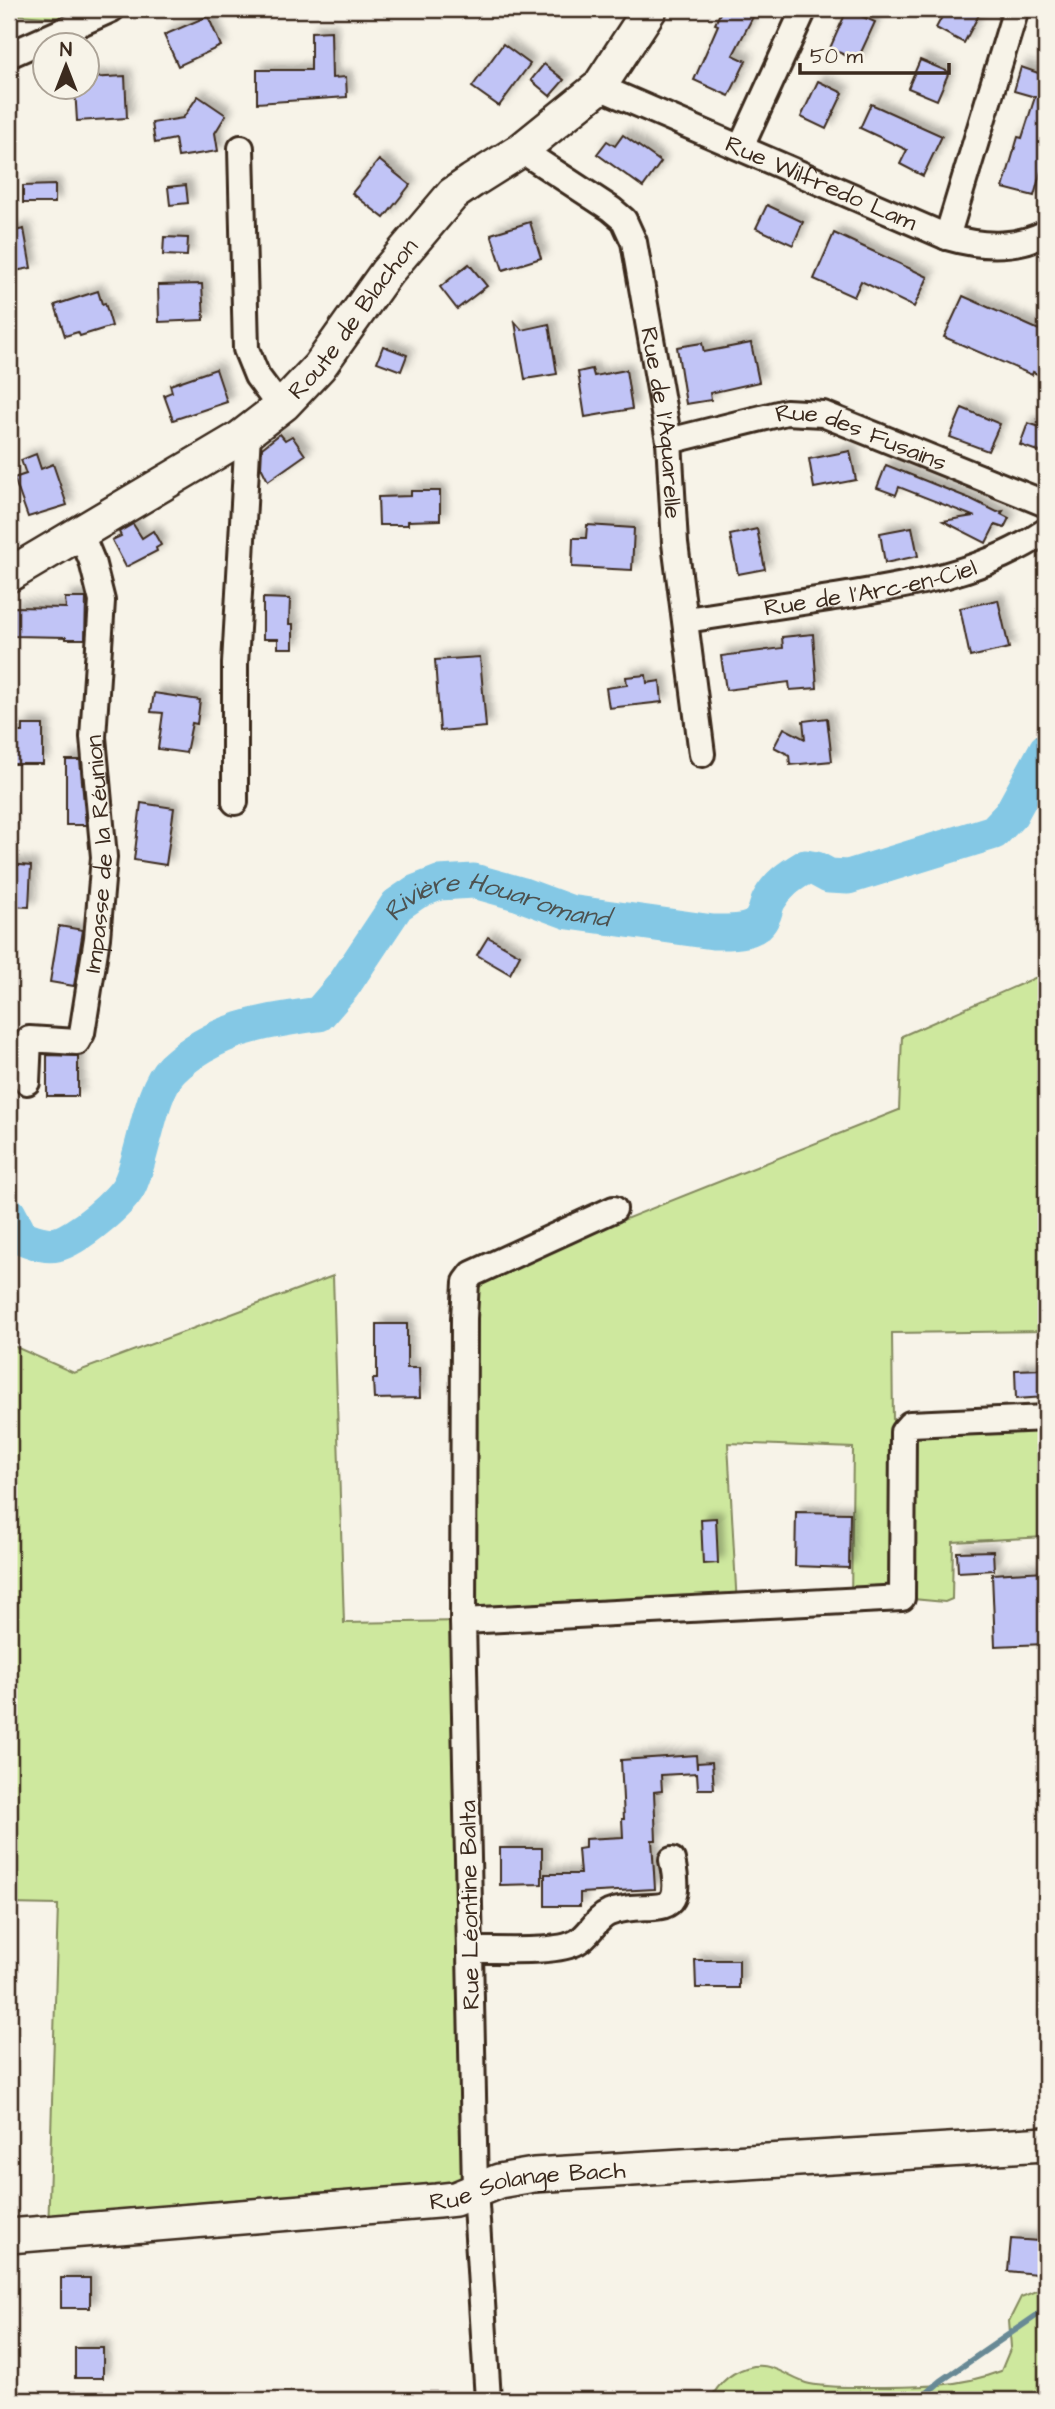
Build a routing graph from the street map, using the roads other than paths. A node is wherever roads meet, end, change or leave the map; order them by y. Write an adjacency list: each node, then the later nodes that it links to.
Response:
1 (111, 9): 5 (street)
2 (650, 9): 6 (street, Route de Blachon)
3 (804, 9): 7 (street)
4 (1016, 9): 11 (street)
5 (9, 55)
6 (599, 87): 7 (street, Rue Wilfredo Lam); 9 (street, Route de Blachon)
7 (741, 146): 11 (street, Rue Wilfredo Lam)
8 (241, 148): 12 (street)
9 (521, 150): 12 (street, Route de Blachon); 14 (street, Rue de l'Aquarelle)
10 (1046, 233): 11 (street, Rue Wilfredo Lam)
11 (947, 237)
12 (280, 407): 13 (street, Route de Blachon)
13 (248, 433): 17 (street, Route de Blachon); 21 (street)
14 (669, 440): 15 (street, Rue des Fusains); 19 (street, Rue de l'Aquarelle)
15 (1046, 504)
16 (1046, 531): 19 (street, Rue de l'Arc-en-Ciel)
17 (80, 533): 18 (street, Route de Blachon); 22 (street, Impasse de la Réunion)
18 (9, 575)
19 (686, 620): 20 (street, Rue de l'Aquarelle)
20 (702, 754)
21 (235, 802)
22 (27, 1082)
23 (614, 1209): 25 (street, Rue Léontine Balta)
24 (1046, 1418): 25 (street)
25 (463, 1621): 27 (street, Rue Léontine Balta)
26 (672, 1860): 27 (street)
27 (470, 1950): 29 (street, Rue Léontine Balta)
28 (1046, 2144): 29 (street, Rue Solange Bach)
29 (475, 2189): 30 (street, Rue Solange Bach); 31 (street, Rue Léontine Balta)
30 (9, 2236)
31 (488, 2400)

